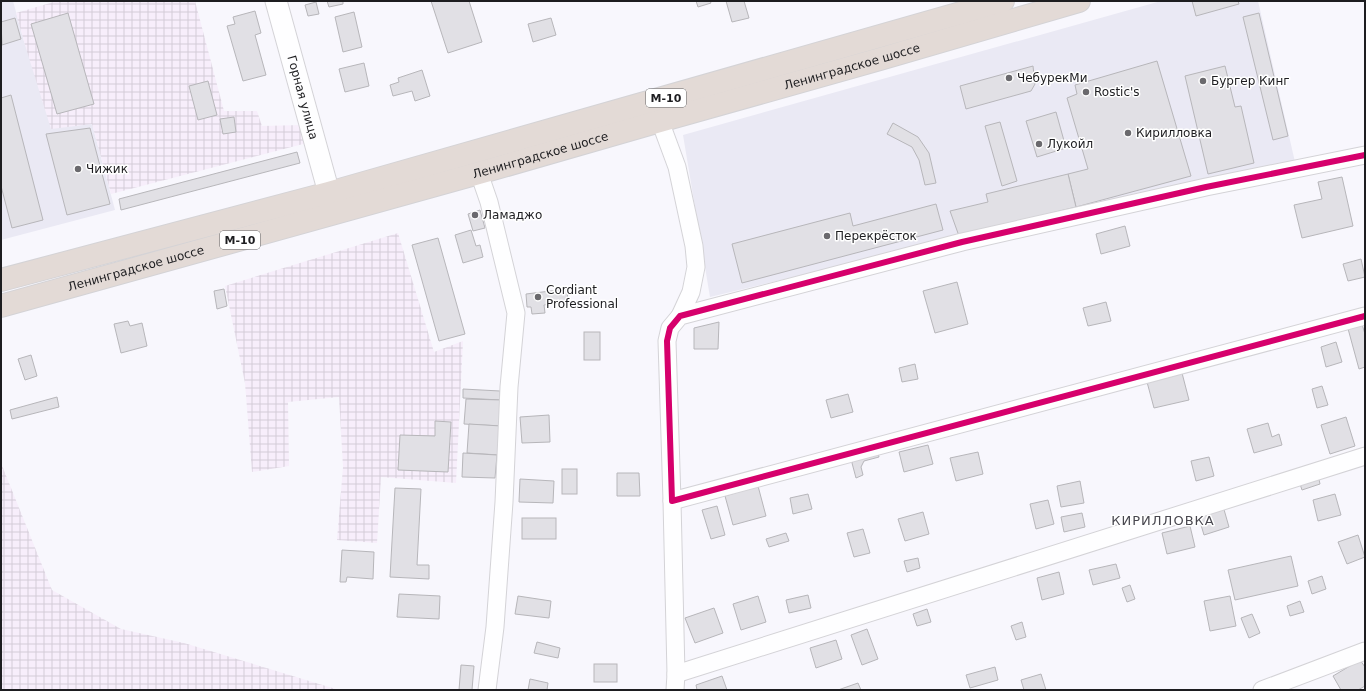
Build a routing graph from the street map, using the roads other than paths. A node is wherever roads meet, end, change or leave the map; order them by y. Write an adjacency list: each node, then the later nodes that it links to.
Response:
1 (276, 1): 7 (street, Горная улица)
2 (1003, 1): 7 (highway, Ленинградское шоссе / М-10)
3 (1079, 1): 4 (highway, Ленинградское шоссе / М-10)
4 (660, 120): 6 (highway, Ленинградское шоссе / М-10); 10 (street)
5 (1365, 155): 10 (street)
6 (479, 173): 9 (highway, Ленинградское шоссе / М-10); 16 (street)
7 (329, 193): 8 (highway, Ленинградское шоссе / М-10)
8 (1, 280)
9 (1, 306)
10 (680, 316): 13 (street)
11 (1365, 316): 13 (street)
12 (1365, 456): 15 (street)
13 (672, 501): 15 (street)
14 (1365, 651): 17 (street)
15 (676, 682)
16 (487, 690)
17 (1262, 690)

